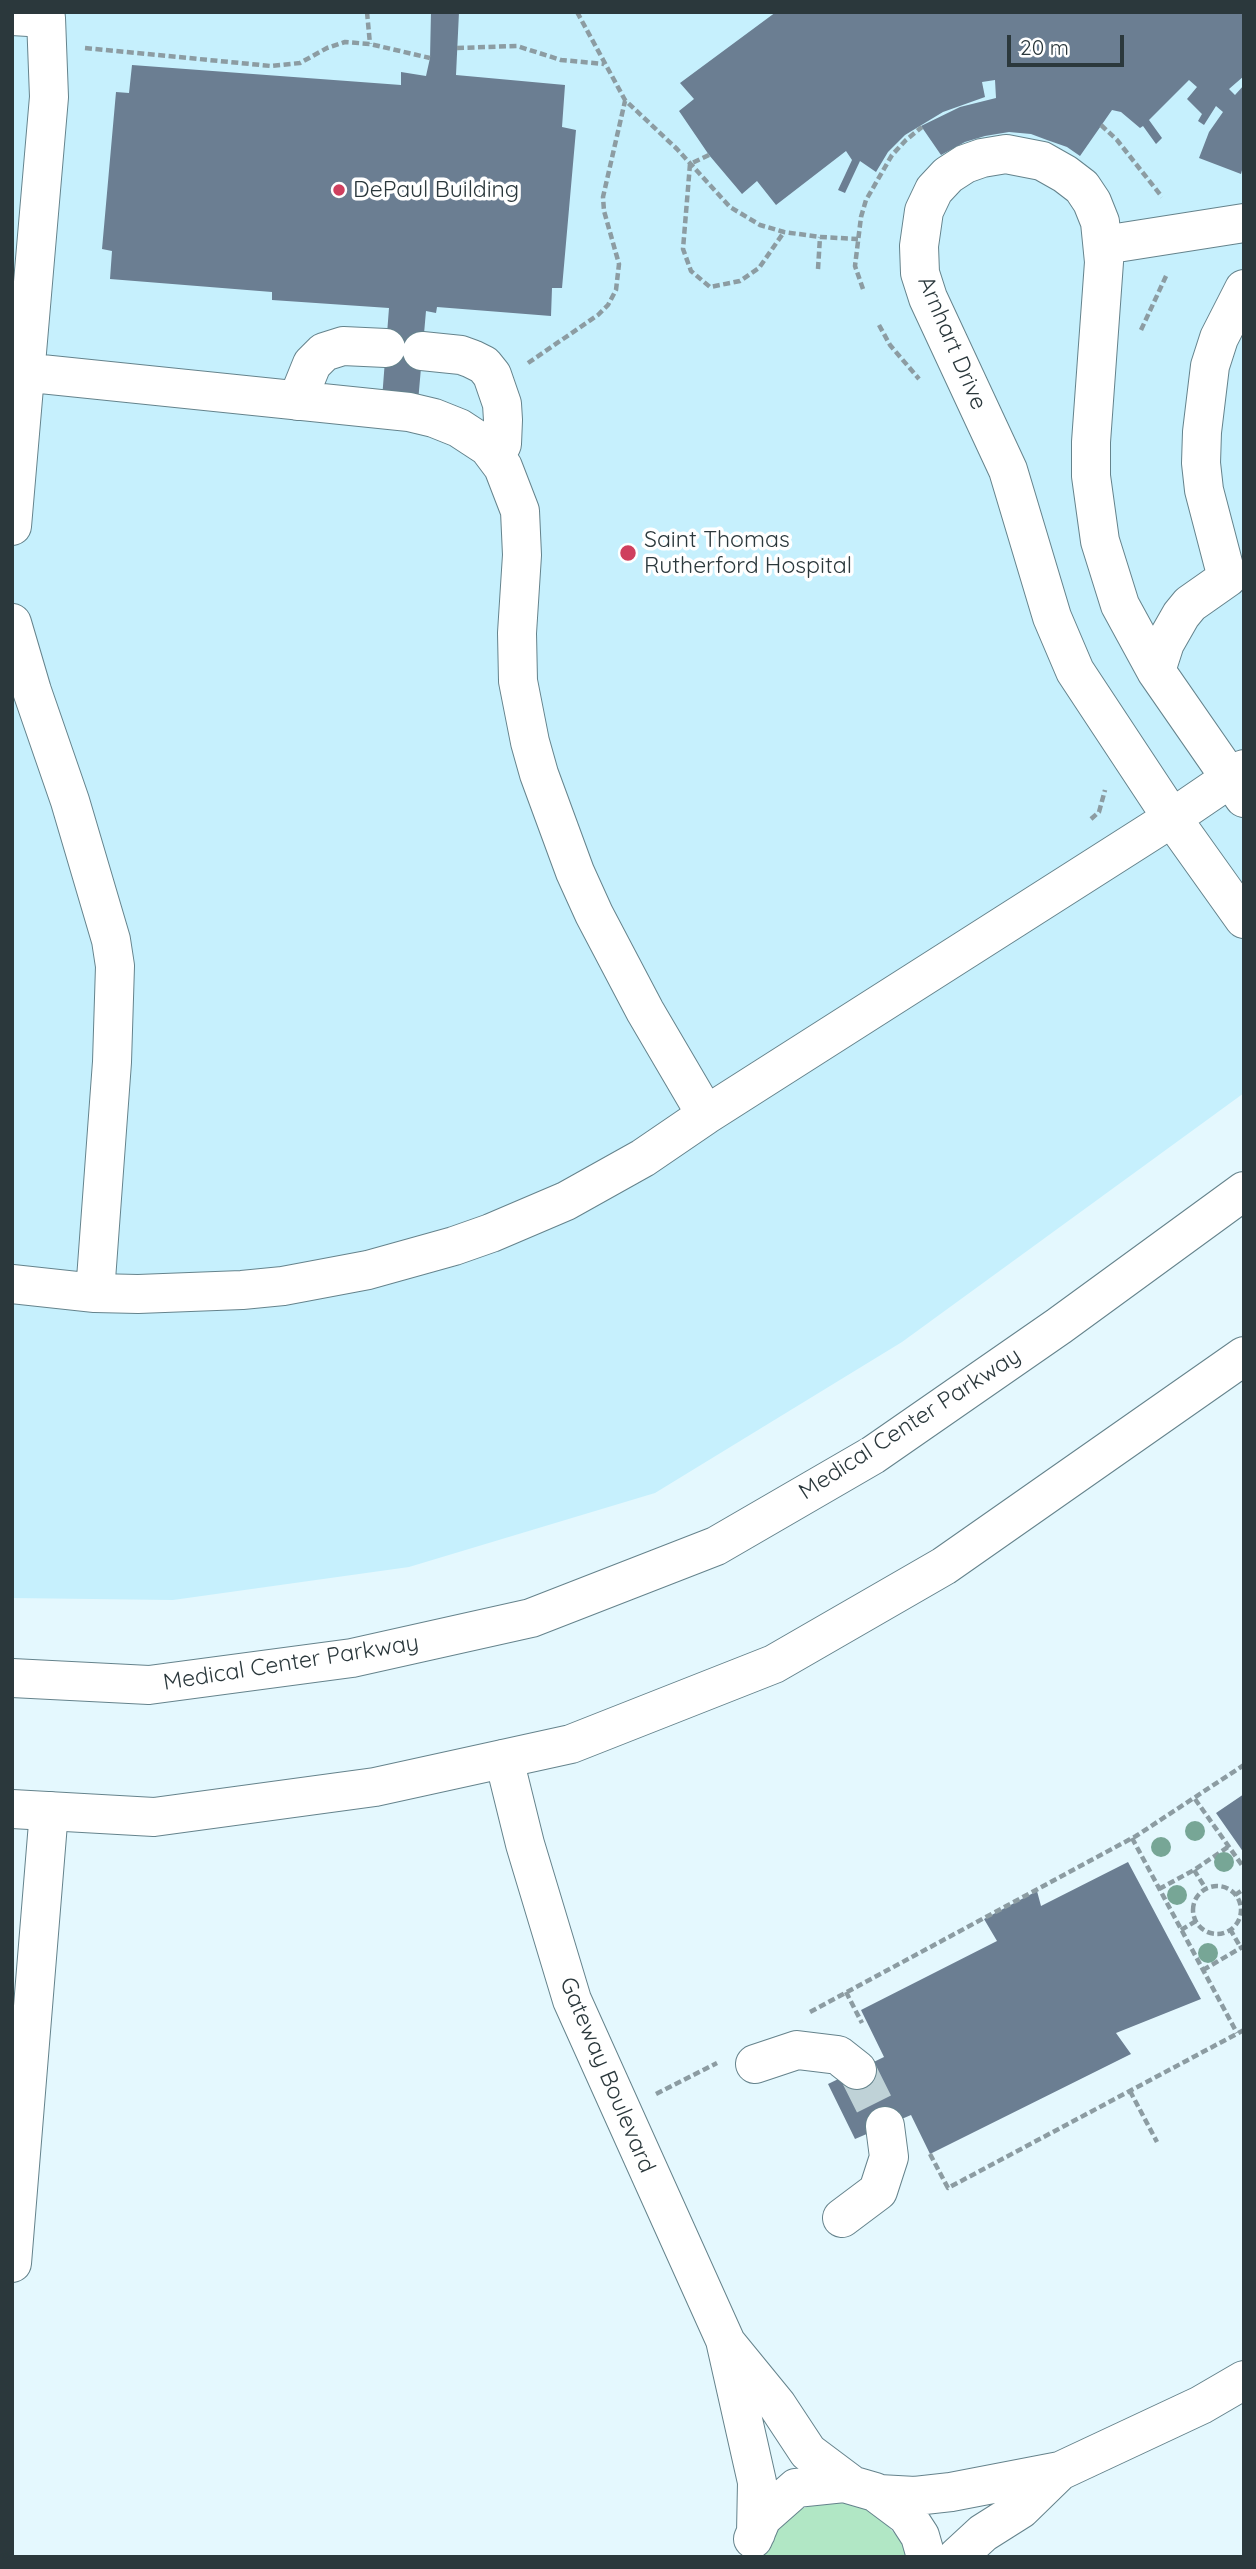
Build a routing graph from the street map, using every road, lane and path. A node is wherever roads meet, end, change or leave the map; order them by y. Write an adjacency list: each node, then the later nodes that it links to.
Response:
1 (367, 12): 4 (path)
2 (577, 12): 8 (path)
3 (34, 15): 25 (street)
4 (370, 44): 5 (path); 7 (path)
5 (78, 48)
6 (457, 48): 8 (path)
7 (430, 58)
8 (605, 65): 9 (path)
9 (625, 100): 12 (path); 24 (path)
10 (922, 127): 18 (path)
11 (709, 155): 12 (path)
12 (690, 164): 16 (path); 16 (path)
13 (1244, 197): 14 (street)
14 (1244, 210)
15 (1244, 223): 19 (street)
16 (784, 232): 17 (path)
17 (820, 237): 18 (path); 20 (path)
18 (858, 239): 21 (path)
19 (1104, 245): 31 (street, Arnhart Drive); 34 (street, Arnhart Drive)
20 (818, 269)
21 (863, 289)
22 (1244, 289): 31 (street)
23 (879, 325): 26 (path)
24 (521, 368)
25 (19, 371): 27 (street); 29 (street)
26 (920, 380)
27 (296, 401): 28 (street); 28 (street)
28 (496, 456): 37 (street)
29 (12, 526)
30 (12, 623): 40 (street)
31 (1156, 671): 33 (street, Arnhart Drive)
32 (1100, 779): 35 (path)
33 (1239, 781): 34 (street)
34 (1171, 818): 36 (street, Arnhart Drive); 37 (street)
35 (1080, 827)
36 (1244, 919)
37 (706, 1115): 40 (street)
38 (1244, 1191): 42 (street, Medical Center Parkway)
39 (12, 1284): 40 (street)
40 (95, 1293)
41 (1244, 1356): 43 (street)
42 (12, 1678)
43 (504, 1759): 46 (street); 75 (street, Gateway Boulevard)
44 (1244, 1765): 45 (path)
45 (1195, 1799): 47 (path); 48 (path)
46 (31, 1810): 72 (street)
47 (1132, 1838): 51 (path); 60 (path)
48 (1228, 1847): 49 (path); 50 (path)
49 (1244, 1868)
50 (1194, 1870): 51 (path); 52 (path)
51 (1159, 1889): 57 (path)
52 (1206, 1889): 54 (path); 55 (path)
53 (1244, 1889): 54 (path)
54 (1235, 1895): 56 (path)
55 (1196, 1921): 56 (path); 57 (path)
56 (1230, 1929): 58 (path)
57 (1181, 1930): 59 (path)
58 (1242, 1947): 59 (path)
59 (1203, 1970): 64 (path)
60 (846, 1992): 61 (path); 62 (path)
61 (800, 2017)
62 (865, 2029)
63 (1244, 2030): 64 (path)
64 (1237, 2034): 67 (path)
65 (739, 2062): 66 (street); 68 (path)
66 (857, 2070)
67 (1130, 2091): 70 (path); 71 (path)
68 (655, 2095)
69 (885, 2126): 73 (street)
70 (1157, 2143)
71 (929, 2151)
72 (15, 2204): 74 (street)
73 (842, 2218)
74 (12, 2263)
75 (725, 2340): 78 (street); 79 (street)
76 (1244, 2380): 77 (street)
77 (1060, 2471): 78 (street); 81 (street)
78 (865, 2490): 79 (street); 80 (street)
79 (751, 2545)
80 (926, 2557)
81 (957, 2557)

